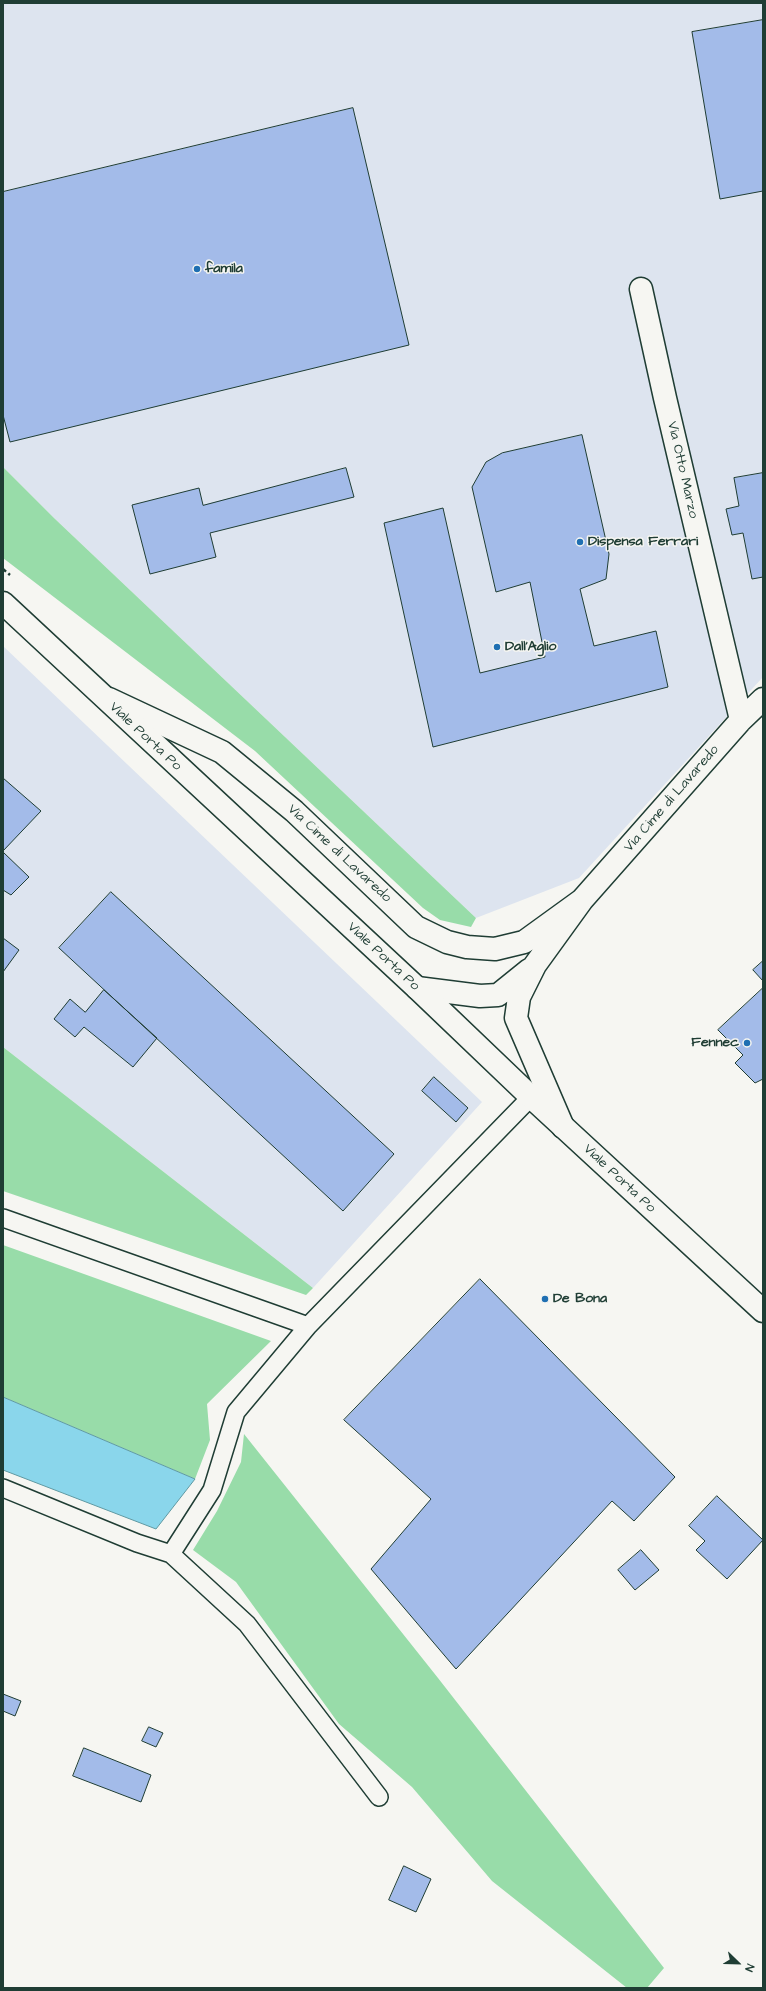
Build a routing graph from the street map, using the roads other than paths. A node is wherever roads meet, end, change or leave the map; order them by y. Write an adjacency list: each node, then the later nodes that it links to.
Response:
1 (641, 289): 5 (street, Via Otto Marzo)
2 (3, 603): 3 (street, Viale Porta Po)
3 (100, 695): 6 (street, Via Cime di Lavaredo); 8 (street, Viale Porta Po)
4 (763, 699): 5 (street, Via Cime di Lavaredo)
5 (741, 720): 6 (street, Via Cime di Lavaredo)
6 (582, 900): 7 (street, Via Cime di Lavaredo)
7 (535, 965): 8 (street, Via Cime di Lavaredo); 10 (street, Via Cime di Lavaredo)
8 (417, 988): 9 (street, Viale Porta Po)
9 (531, 1097): 10 (street, Viale Porta Po); 13 (lane)
10 (563, 1127): 12 (street, Viale Porta Po)
11 (3, 1218): 13 (lane)
12 (763, 1311)
13 (308, 1326): 15 (lane)
14 (3, 1488): 15 (lane)
15 (171, 1554): 16 (lane)
16 (379, 1797)

